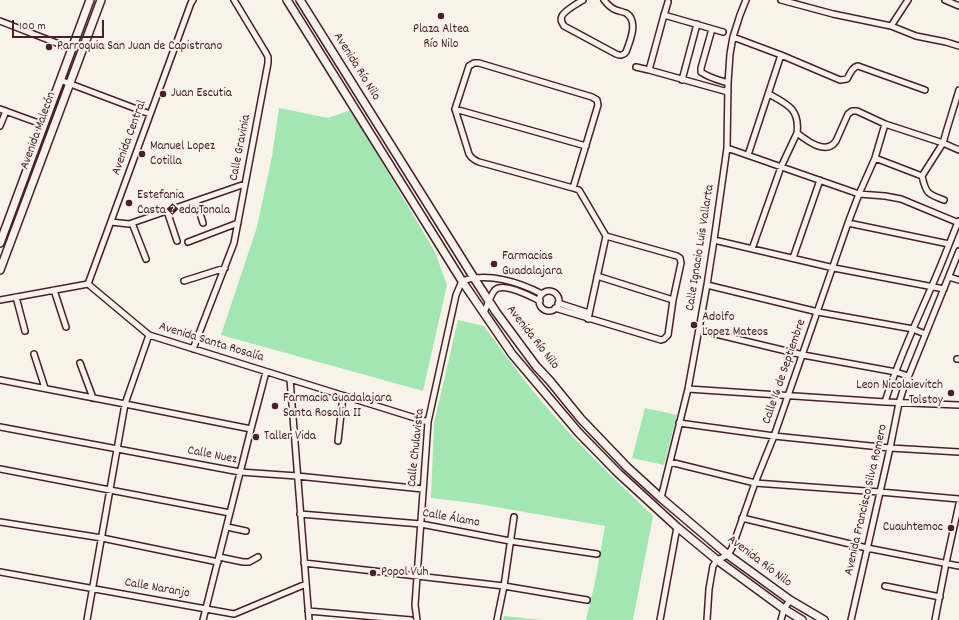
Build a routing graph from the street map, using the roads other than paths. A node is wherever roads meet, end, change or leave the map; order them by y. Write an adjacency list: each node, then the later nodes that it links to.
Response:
1 (90, 0): 23 (main road, Avenida Malecón)
2 (100, 0): 31 (main road, Avenida Malecón)
3 (193, 0): 40 (street, Avenida Central)
4 (234, 0): 54 (street, Calle Gravinia)
5 (289, 0): 85 (main road, Avenida Río Nilo)
6 (300, 0): 81 (main road, Avenida Río Nilo)
7 (584, 0): 8 (street)
8 (604, 0)
9 (746, 0): 21 (street, Calle Ignacio Luis Vallarta)
10 (781, 0): 18 (street)
11 (908, 0): 18 (street)
12 (945, 0): 14 (street)
13 (668, 2): 15 (street)
14 (959, 6)
15 (664, 14): 17 (street); 26 (street)
16 (0, 21): 23 (street)
17 (697, 24): 19 (street); 29 (street)
18 (891, 26): 22 (street)
19 (712, 29): 20 (street); 27 (street)
20 (723, 32)
21 (733, 37): 24 (street); 30 (street, Calle Ignacio Luis Vallarta)
22 (959, 46)
23 (72, 48): 28 (main road, Avenida Malecón)
24 (781, 55): 33 (street); 36 (street)
25 (636, 67): 26 (street)
26 (649, 70): 29 (street)
27 (715, 79): 30 (street); 32 (street)
28 (60, 80): 31 (street); 42 (main road, Avenida Malecón)
29 (682, 80): 32 (street)
30 (728, 83): 35 (street, Calle Ignacio Luis Vallarta)
31 (69, 84): 40 (street); 78 (main road, Avenida Malecón)
32 (712, 88): 35 (street)
33 (925, 90)
34 (959, 90): 45 (street)
35 (728, 92): 47 (street, Calle Ignacio Luis Vallarta)
36 (768, 94): 44 (street); 49 (street)
37 (0, 108): 39 (street)
38 (455, 109): 46 (street); 46 (street); 55 (street)
39 (6, 111): 42 (street); 43 (street)
40 (150, 114): 60 (street, Avenida Central)
41 (885, 124): 44 (street); 45 (street); 50 (street, Calle 16 de Septiembre)
42 (44, 125): 70 (main road, Avenida Malecón)
43 (0, 126)
44 (797, 133): 51 (street)
45 (943, 143): 48 (street); 52 (street)
46 (586, 146): 55 (street)
47 (726, 148): 49 (street); 67 (street, Calle Ignacio Luis Vallarta)
48 (959, 150)
49 (748, 155): 51 (street)
50 (875, 158): 52 (street); 56 (street, Calle 16 de Septiembre)
51 (781, 167): 53 (street); 72 (street)
52 (922, 176): 57 (street)
53 (820, 180): 56 (street); 74 (street)
54 (245, 184): 58 (street); 64 (street, Calle Gravinia)
55 (574, 188): 66 (street)
56 (859, 194): 61 (street); 65 (street, Calle 16 de Septiembre)
57 (944, 200)
58 (196, 201): 59 (street); 63 (street)
59 (167, 211): 62 (street); 68 (street)
60 (111, 222): 62 (street); 86 (street, Avenida Central)
61 (959, 222): 71 (street)
62 (132, 223): 75 (street)
63 (204, 223)
64 (238, 223): 69 (street); 76 (street, Calle Gravinia)
65 (848, 223): 71 (street); 77 (street, Calle 16 de Septiembre)
66 (606, 236): 79 (street); 95 (street)
67 (714, 240): 72 (street); 87 (street, Calle Ignacio Luis Vallarta)
68 (178, 241)
69 (188, 242)
70 (0, 243)
71 (949, 244): 88 (street)
72 (752, 248): 74 (street)
73 (959, 251): 80 (street, Avenida Francisco Silva Romero)
74 (793, 258): 77 (street)
75 (146, 259)
76 (224, 268): 84 (street); 110 (street, Calle Gravinia)
77 (834, 268): 88 (street); 101 (street, Calle 16 de Septiembre)
78 (0, 270)
79 (597, 276): 95 (street); 100 (street)
80 (949, 277): 83 (street); 89 (street, Avenida Francisco Silva Romero)
81 (474, 278): 82 (street); 85 (street); 97 (main road, Avenida Río Nilo)
82 (488, 278): 91 (street); 92 (street)
83 (959, 280)
84 (184, 281)
85 (462, 281): 102 (main road, Avenida Río Nilo); 129 (street, Calle Chulavista)
86 (88, 284): 90 (street); 109 (street, Avenida Santa Rosalía)
87 (707, 285): 101 (street); 106 (street, Calle Ignacio Luis Vallarta)
88 (932, 286): 89 (street); 105 (street)
89 (944, 289): 108 (street, Avenida Francisco Silva Romero)
90 (54, 290): 93 (street); 104 (street)
91 (495, 290): 96 (street); 97 (street)
92 (542, 294): 96 (street); 98 (street)
93 (16, 297): 94 (street); 107 (street)
94 (0, 300)
95 (673, 300): 103 (street)
96 (540, 301): 99 (street)
97 (489, 302): 102 (street); 128 (main road, Avenida Río Nilo)
98 (558, 303): 99 (street); 100 (street)
99 (555, 308): 103 (street)
100 (589, 312): 103 (street)
101 (818, 312): 105 (street); 112 (street, Calle 16 de Septiembre)
102 (484, 313): 131 (main road, Avenida Río Nilo)
103 (588, 319)
104 (66, 327)
105 (913, 329): 108 (street); 115 (street)
106 (699, 330): 112 (street); 120 (street, Calle Ignacio Luis Vallarta)
107 (25, 331)
108 (925, 334): 116 (street, Avenida Francisco Silva Romero)
109 (149, 335): 110 (street, Avenida Santa Rosalía); 126 (street)
110 (193, 349): 114 (street, Avenida Santa Rosalía)
111 (34, 354): 119 (street)
112 (803, 355): 115 (street); 122 (street, Calle 16 de Septiembre)
113 (80, 363): 123 (street)
114 (266, 372): 117 (street, Avenida Santa Rosalía); 133 (street)
115 (896, 372): 116 (street); 124 (street)
116 (908, 376): 125 (street, Avenida Francisco Silva Romero)
117 (290, 379): 121 (street, Avenida Santa Rosalía); 142 (street)
118 (0, 380): 119 (street)
119 (45, 388): 123 (street)
120 (688, 389): 122 (street); 130 (street, Calle Ignacio Luis Vallarta)
121 (343, 396): 129 (street, Avenida Santa Rosalía); 135 (street)
122 (789, 396): 124 (street); 134 (street, Calle 16 de Septiembre)
123 (93, 398): 126 (street)
124 (885, 402): 125 (street)
125 (899, 403): 127 (street); 136 (street, Avenida Francisco Silva Romero)
126 (125, 404): 133 (street); 137 (street)
127 (959, 405)
128 (581, 419): 131 (main road); 147 (main road, Avenida Río Nilo)
129 (428, 422): 144 (street, Calle Chulavista)
130 (679, 422): 134 (street); 139 (street, Calle Ignacio Luis Vallarta)
131 (573, 426): 157 (main road, Avenida Río Nilo)
132 (0, 427): 137 (street, Calle Nuez)
133 (251, 429): 141 (street)
134 (774, 436): 136 (street); 143 (street, Calle 16 de Septiembre)
135 (338, 441)
136 (890, 448): 138 (street); 146 (street, Avenida Francisco Silva Romero)
137 (117, 449): 141 (street, Calle Nuez); 145 (street)
138 (959, 452)
139 (670, 462): 143 (street); 147 (street, Calle Ignacio Luis Vallarta)
140 (0, 470): 145 (street)
141 (240, 472): 142 (street, Calle Nuez); 150 (street)
142 (298, 476): 144 (street, Calle Nuez); 151 (street)
143 (755, 483): 146 (street); 153 (street, Calle 16 de Septiembre)
144 (423, 489): 155 (street, Calle Chulavista)
145 (110, 491): 150 (street); 159 (street)
146 (880, 492): 148 (street); 161 (street, Avenida Francisco Silva Romero)
147 (661, 498): 163 (main road, Avenida Río Nilo)
148 (959, 499)
149 (959, 504): 168 (street)
150 (230, 513): 156 (street)
151 (300, 514): 155 (street, Calle Álamo); 167 (street)
152 (514, 517): 160 (street)
153 (742, 518): 161 (street); 163 (street, Calle 16 de Septiembre)
154 (0, 522): 159 (street)
155 (420, 524): 160 (street, Calle Álamo); 171 (street, Calle Chulavista)
156 (226, 527): 158 (street); 165 (street)
157 (677, 527): 166 (main road, Avenida Río Nilo); 188 (street)
158 (246, 531)
159 (102, 538): 165 (street); 175 (street)
160 (510, 540): 162 (street, Calle Álamo); 173 (street)
161 (867, 548): 168 (street); 193 (street, Avenida Francisco Silva Romero)
162 (597, 554)
163 (728, 555): 166 (street); 178 (main road, Avenida Río Nilo)
164 (258, 557): 165 (street)
165 (218, 560): 179 (street)
166 (717, 560): 180 (main road, Avenida Río Nilo); 189 (street)
167 (304, 563): 171 (street); 172 (street)
168 (946, 563): 169 (street); 176 (street)
169 (959, 566)
170 (0, 572): 175 (street, Calle Naranjo)
171 (417, 576): 173 (street); 186 (street, Calle Chulavista)
172 (306, 584): 179 (street, Calle Naranjo); 181 (street)
173 (504, 586): 177 (street); 187 (street)
174 (885, 586): 176 (street)
175 (93, 588): 179 (street, Calle Naranjo); 182 (street)
176 (940, 597): 194 (street)
177 (587, 600)
178 (790, 600): 180 (street); 192 (main road, Avenida Río Nilo)
179 (206, 609): 183 (street)
180 (784, 609): 190 (street); 191 (main road, Avenida Río Nilo)
181 (308, 611): 184 (street); 185 (street)
182 (87, 620)
183 (203, 620)
184 (309, 620)
185 (411, 620)
186 (417, 620)
187 (497, 620)
188 (660, 620)
189 (707, 620)
190 (781, 620)
191 (802, 620)
192 (824, 620)
193 (851, 620)
194 (935, 620)

